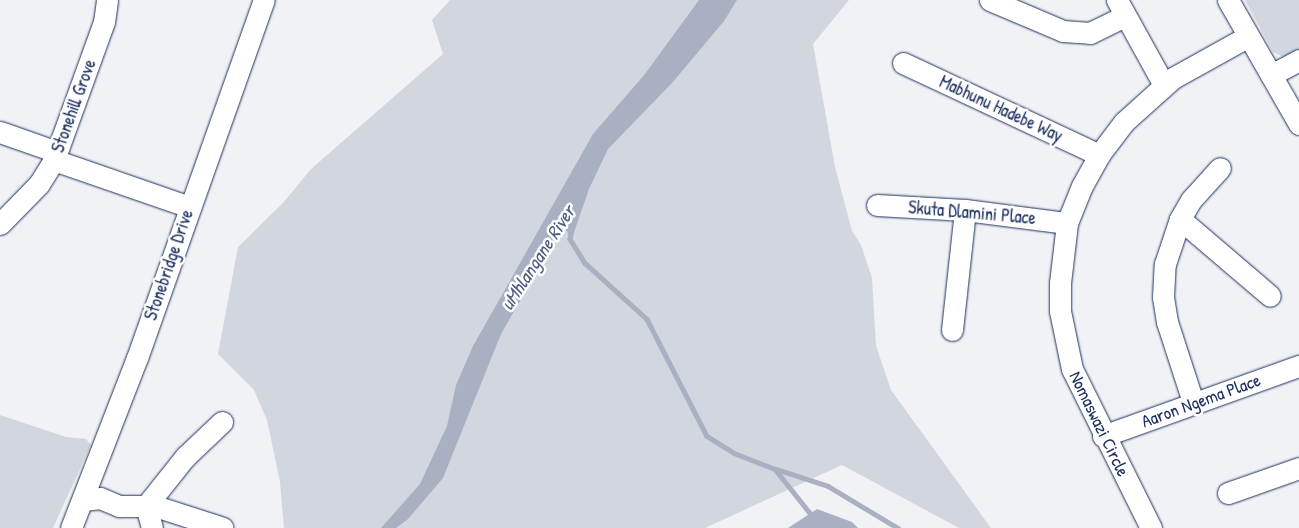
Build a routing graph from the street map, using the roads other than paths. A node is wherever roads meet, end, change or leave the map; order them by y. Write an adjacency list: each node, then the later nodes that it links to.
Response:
1 (106, 0): 14 (street, Stonehill Grove)
2 (264, 0): 17 (street, Stonebridge Drive)
3 (990, 0): 5 (street)
4 (1228, 0): 6 (street)
5 (1121, 8): 10 (street)
6 (1247, 37): 9 (street); 10 (street, Nomaswazi Circle)
7 (1299, 60): 9 (street)
8 (903, 63): 13 (street, Mabhunu Hadebe Way)
9 (1271, 75): 11 (street)
10 (1164, 85): 13 (street, Nomaswazi Circle)
11 (1299, 124)
12 (0, 132): 14 (street)
13 (1099, 155): 20 (street, Nomaswazi Circle)
14 (56, 156): 17 (street, Stonehill Grove); 21 (street)
15 (1220, 168): 19 (street)
16 (877, 206): 18 (street, Skuta Dlamini Place)
17 (190, 207): 30 (street, Stonebridge Drive)
18 (965, 210): 20 (street, Skuta Dlamini Place); 23 (street)
19 (1180, 219): 22 (street); 25 (street)
20 (1067, 223): 27 (street, Nomaswazi Circle)
21 (0, 224)
22 (1270, 296)
23 (952, 330)
24 (1297, 372): 25 (street, Aaron Ngema Place)
25 (1193, 402): 27 (street, Aaron Ngema Place)
26 (222, 422): 31 (street)
27 (1103, 436): 35 (street, Nomaswazi Circle)
28 (1299, 468): 29 (street)
29 (1228, 493)
30 (84, 500): 31 (street); 32 (street, Stonebridge Drive)
31 (146, 506): 33 (street); 34 (street)
32 (71, 528)
33 (152, 528)
34 (222, 528)
35 (1150, 528)

